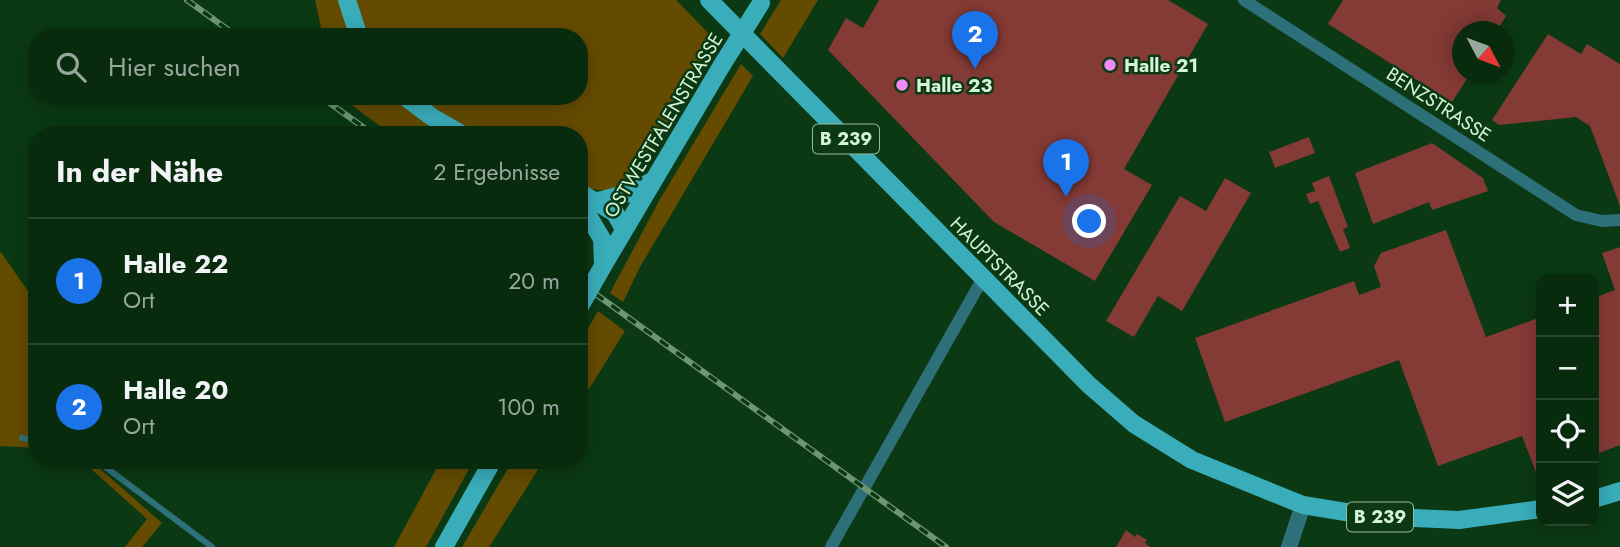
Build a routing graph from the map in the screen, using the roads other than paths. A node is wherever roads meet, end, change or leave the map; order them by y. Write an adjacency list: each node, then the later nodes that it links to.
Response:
1 (347, 0): 5 (main road)
2 (709, 0): 13 (main road, HAUPTSTRASSE / B 239)
3 (1244, 0): 10 (street, BENZSTRASSE)
4 (762, 1): 8 (main road, OSTWESTFALENSTRASSE, bridge)
5 (356, 28)
6 (416, 105): 7 (main road)
7 (448, 126)
8 (653, 180): 9 (main road); 11 (main road, OSTWESTFALENSTRASSE)
9 (589, 210): 11 (main road); 12 (main road)
10 (1620, 220)
11 (624, 229): 12 (main road, OSTWESTFALENSTRASSE)
12 (603, 266): 14 (main road, OSTWESTFALENSTRASSE, bridge)
13 (983, 278): 21 (main road, HAUPTSTRASSE / B 239); 25 (street)
14 (588, 292)
15 (22, 438): 16 (lane)
16 (28, 439)
17 (108, 469): 23 (lane)
18 (488, 469): 24 (main road)
19 (1620, 491): 20 (main road)
20 (1599, 497)
21 (1303, 505): 22 (main road, B 239); 26 (street)
22 (1536, 510)
23 (212, 547)
24 (444, 547)
25 (831, 547)
26 (1289, 547)

